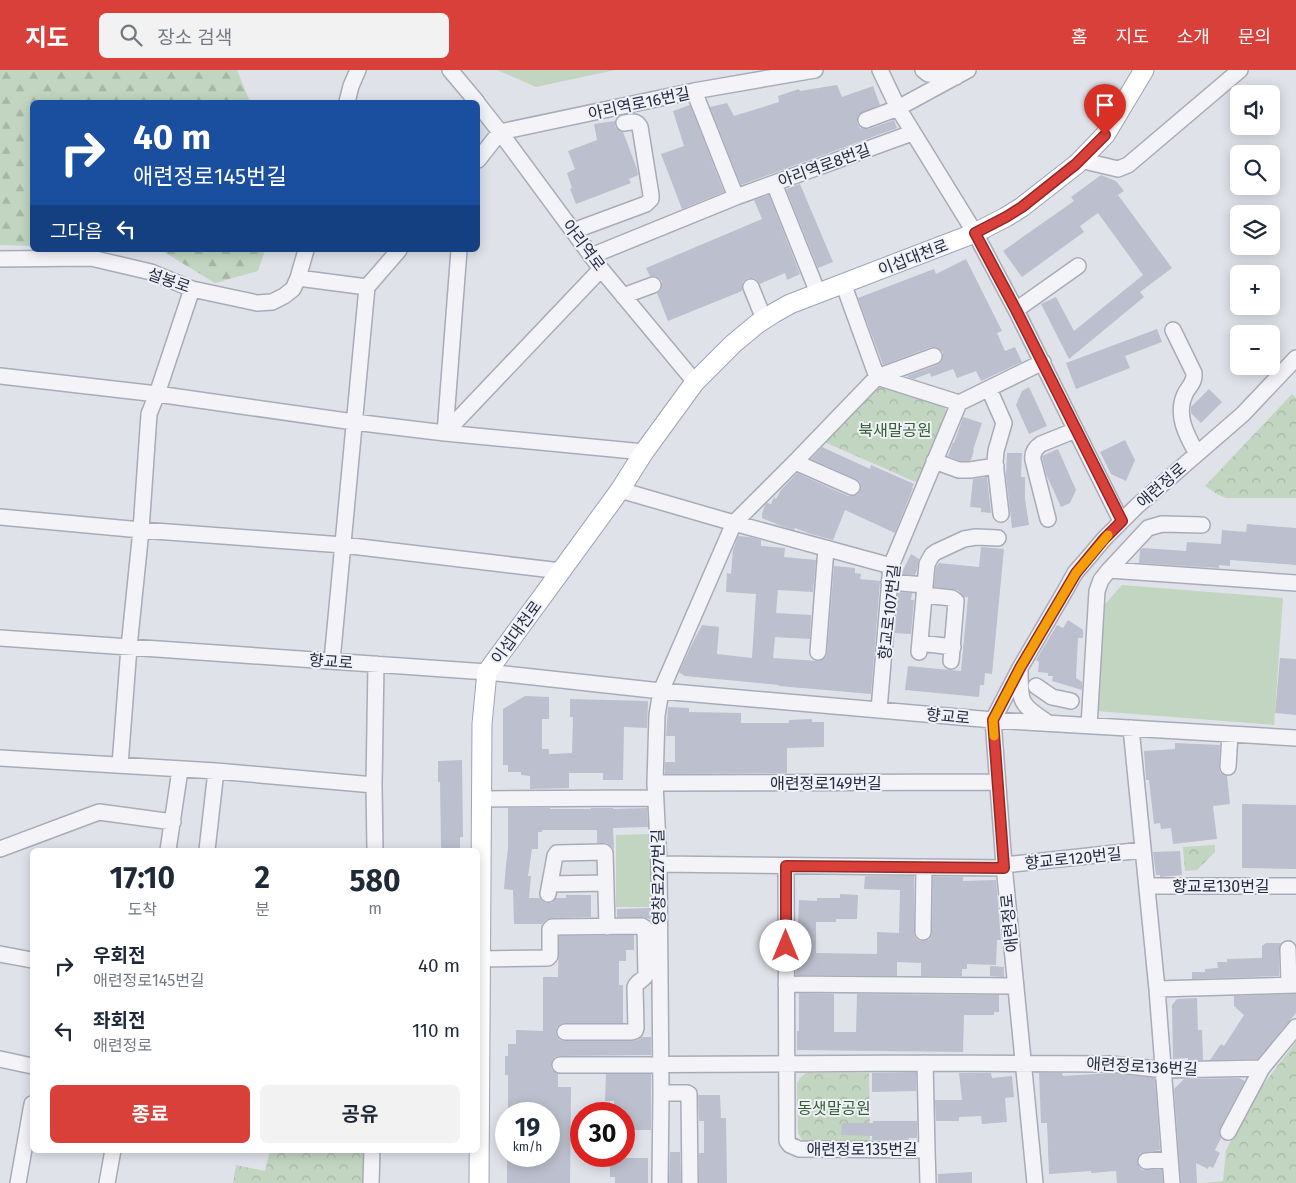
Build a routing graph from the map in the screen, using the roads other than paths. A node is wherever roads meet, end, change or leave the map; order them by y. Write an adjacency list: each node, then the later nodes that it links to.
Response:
1 (358, 70): 10 (street)
2 (450, 70): 11 (street, 아리역로)
3 (815, 70): 9 (street, 아리역로16번길)
4 (880, 70): 13 (street)
5 (923, 70): 8 (street)
6 (1144, 70): 19 (main road, 이섭대천로)
7 (1240, 70): 19 (street)
8 (962, 73): 13 (street)
9 (694, 91): 16 (street, 아리역로16번길); 21 (street)
10 (348, 100)
11 (475, 100)
12 (480, 107): 16 (street, 아리역로)
13 (898, 108): 14 (street); 17 (street)
14 (866, 120)
15 (624, 123): 22 (street)
16 (500, 132): 18 (street); 22 (street, 아리역로)
17 (912, 133): 21 (street, 아리역로8번길); 23 (street)
18 (480, 157)
19 (1080, 160): 23 (main road, 이섭대천로)
20 (776, 191): 37 (street)
21 (736, 197): 27 (street, 아리역로8번길)
22 (573, 231): 27 (street, 아리역로)
23 (975, 233): 32 (main road, 이섭대천로); 39 (street)
24 (305, 252): 31 (street, 설봉로)
25 (397, 252): 34 (street)
26 (459, 252): 53 (street)
27 (591, 256): 30 (street, 아리역로)
28 (0, 259): 36 (street, 설봉로)
29 (1078, 266): 39 (street)
30 (601, 269): 38 (street, 아리역로); 53 (street)
31 (298, 278): 34 (street); 36 (street, 설봉로)
32 (843, 283): 37 (main road, 이섭대천로); 46 (street)
33 (653, 285): 38 (street)
34 (366, 287): 51 (street)
35 (751, 287): 40 (street)
36 (192, 288): 49 (street)
37 (818, 293): 40 (main road, 이섭대천로)
38 (623, 296): 47 (street, 아리역로)
39 (1016, 310): 44 (street)
40 (764, 320): 47 (main road, 이섭대천로)
41 (1173, 330): 55 (street, 애련정로)
42 (934, 356): 46 (street)
43 (1296, 358): 55 (street, 애련정로)
44 (1043, 362): 48 (street); 52 (street)
45 (0, 376): 49 (street)
46 (877, 377): 50 (street); 57 (street)
47 (695, 382): 54 (main road, 이섭대천로)
48 (988, 389): 50 (street); 58 (street)
49 (157, 394): 51 (street); 67 (street)
50 (959, 403): 56 (street, 향교로107번길)
51 (354, 422): 53 (street); 69 (street)
52 (1076, 430): 63 (street); 64 (street)
53 (445, 433): 54 (street)
54 (644, 452): 60 (main road, 이섭대천로)
55 (1198, 454): 64 (street, 애련정로)
56 (934, 461): 58 (street); 71 (street, 향교로107번길)
57 (796, 462): 59 (street); 65 (street)
58 (996, 466): 61 (street)
59 (852, 487)
60 (620, 490): 65 (street); 73 (main road, 이섭대천로)
61 (1002, 514)
62 (0, 517): 67 (street)
63 (1048, 519)
64 (1122, 521): 82 (street, 애련정로)
65 (734, 523): 70 (street); 85 (street)
66 (1202, 525): 72 (street)
67 (141, 530): 69 (street); 78 (street)
68 (998, 538): 76 (street)
69 (342, 545): 73 (street); 80 (street)
70 (826, 548): 71 (street); 79 (street)
71 (891, 566): 74 (street, 향교로107번길)
72 (1109, 570): 75 (street); 91 (street)
73 (561, 571): 83 (main road, 이섭대천로)
74 (889, 582): 76 (street); 88 (street, 향교로107번길)
75 (1296, 583)
76 (925, 590): 76 (street)
77 (0, 638): 78 (street, 향교로)
78 (129, 647): 80 (street, 향교로); 96 (street)
79 (818, 652)
80 (332, 661): 81 (street, 향교로)
81 (376, 664): 83 (street, 향교로); 101 (street)
82 (1020, 668): 89 (street, 애련정로); 90 (street)
83 (487, 672): 85 (street, 향교로); 103 (main road, 이섭대천로)
84 (1036, 686): 86 (street)
85 (661, 691): 88 (street, 향교로); 102 (street, 영창로227번길)
86 (1052, 697): 87 (street); 90 (street)
87 (1071, 701)
88 (879, 710): 89 (street, 향교로)
89 (993, 720): 90 (street, 향교로); 100 (street, 애련정로)
90 (1043, 720): 91 (street, 향교로)
91 (1089, 726): 92 (street, 향교로)
92 (1131, 728): 93 (street, 향교로); 109 (street, 향교로120번길)
93 (1230, 734): 94 (street, 향교로); 97 (street)
94 (1296, 738)
95 (0, 758): 96 (street)
96 (120, 765): 98 (street)
97 (1228, 768)
98 (180, 770): 99 (street); 104 (street)
99 (216, 771): 101 (street); 106 (street)
100 (998, 782): 102 (street, 애련정로149번길); 113 (street, 애련정로)
101 (374, 784): 107 (street)
102 (655, 790): 103 (street); 110 (street, 영창로227번길)
103 (482, 799): 121 (main road, 이섭대천로)
104 (173, 822): 105 (street); 108 (street)
105 (168, 848)
106 (207, 848)
107 (375, 848)
108 (0, 849)
109 (1143, 850): 113 (street, 향교로120번길); 115 (street, 향교로120번길)
110 (659, 864): 111 (street, 향교로120번길); 133 (street, 영창로227번길)
111 (786, 866): 112 (street, 향교로120번길); 124 (street, 애련정로135번길)
112 (924, 867): 113 (street, 향교로120번길); 118 (street)
113 (1004, 867): 126 (street, 애련정로)
114 (606, 882): 114 (street); 117 (street)
115 (1147, 886): 116 (street, 향교로130번길); 127 (street, 향교로120번길)
116 (1296, 886)
117 (607, 926): 121 (street); 129 (street)
118 (923, 932)
119 (1288, 949): 125 (street)
120 (0, 954): 122 (street)
121 (481, 959): 123 (main road, 이섭대천로)
122 (30, 960)
123 (480, 972)
124 (786, 984): 126 (street); 134 (street, 애련정로135번길)
125 (1292, 985): 127 (street)
126 (1016, 986): 132 (street, 애련정로)
127 (1157, 989): 138 (street, 향교로120번길)
128 (1296, 1027): 137 (street)
129 (565, 1032)
130 (0, 1059): 136 (street)
131 (925, 1063): 132 (street); 134 (street); 142 (street, 애련정로135번길)
132 (1023, 1063): 138 (street, 애련정로136번길); 155 (street, 애련정로)
133 (660, 1064): 134 (street); 135 (street); 139 (street, 영창로227번길)
134 (786, 1064): 142 (street, 애련정로135번길)
135 (560, 1065)
136 (30, 1066)
137 (1262, 1068): 138 (street, 애련정로136번길); 141 (street)
138 (1164, 1070): 146 (street, 향교로120번길)
139 (661, 1093): 152 (street, 영창로227번길); 153 (street)
140 (30, 1115): 148 (street)
141 (1228, 1132)
142 (927, 1150): 154 (street, 애련정로135번길)
143 (112, 1153): 149 (street)
144 (372, 1153): 150 (street)
145 (479, 1153): 151 (main road, 이섭대천로)
146 (1170, 1159): 147 (street); 156 (street, 향교로120번길)
147 (1146, 1161)
148 (18, 1183)
149 (107, 1183)
150 (371, 1183)
151 (479, 1183)
152 (660, 1183)
153 (690, 1183)
154 (928, 1183)
155 (1035, 1183)
156 (1172, 1183)

